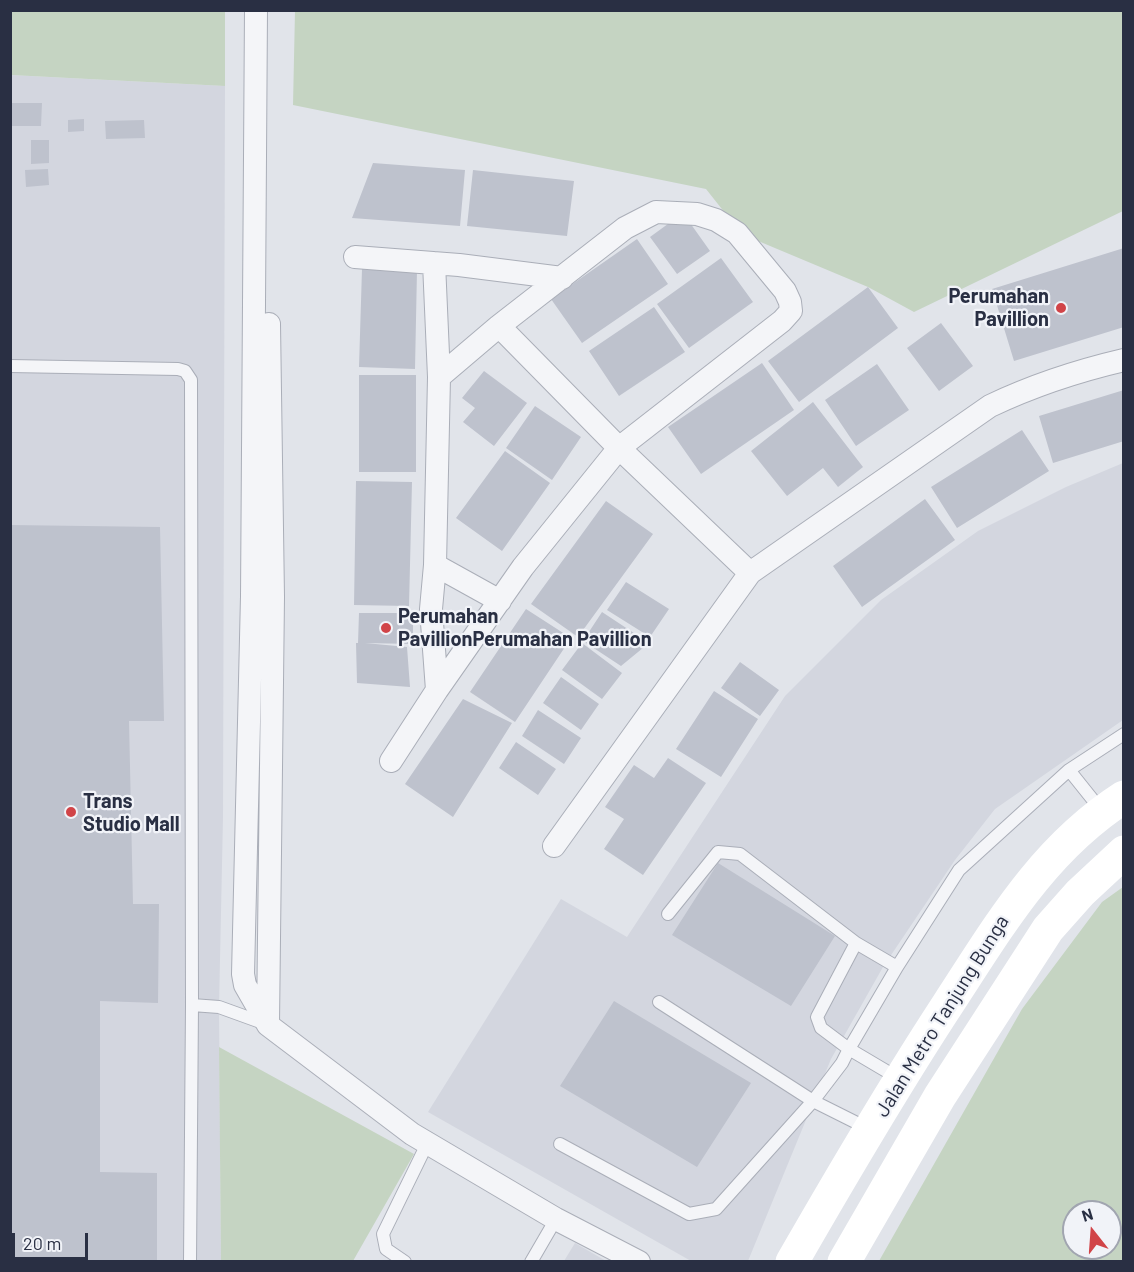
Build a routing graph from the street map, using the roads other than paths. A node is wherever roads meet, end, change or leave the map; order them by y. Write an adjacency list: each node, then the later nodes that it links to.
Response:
1 (256, 10): 26 (street)
2 (268, 10): 26 (street)
3 (355, 257): 4 (street)
4 (434, 263): 5 (street); 9 (street)
5 (562, 278): 6 (street); 10 (street)
6 (500, 326): 9 (street); 10 (street)
7 (1124, 360): 12 (street)
8 (10, 366): 25 (lane)
9 (439, 377): 11 (street)
10 (619, 448): 12 (street); 13 (street)
11 (435, 565): 13 (street); 14 (street)
12 (750, 573): 19 (street)
13 (500, 601): 14 (street)
14 (437, 690): 16 (street)
15 (1124, 734): 17 (lane)
16 (391, 761)
17 (1069, 770): 18 (lane); 23 (lane)
18 (1113, 804): 28 (main road, Jalan Metro Tanjung Bunga)
19 (554, 846)
20 (1124, 852): 39 (main road, Jalan Metro Tanjung Bunga)
21 (668, 914): 22 (lane)
22 (856, 943): 23 (lane); 27 (lane)
23 (897, 967): 27 (lane)
24 (659, 1002): 29 (lane)
25 (192, 1005): 26 (lane); 34 (lane)
26 (268, 1025): 31 (street)
27 (849, 1048): 28 (lane); 29 (lane)
28 (899, 1079): 30 (main road, Jalan Metro Tanjung Bunga)
29 (813, 1101): 30 (lane); 32 (lane)
30 (870, 1130): 38 (main road, Jalan Metro Tanjung Bunga)
31 (428, 1142): 33 (street); 35 (lane)
32 (560, 1144)
33 (555, 1219): 36 (lane); 37 (street)
34 (190, 1262)
35 (405, 1262)
36 (531, 1262)
37 (639, 1262)
38 (792, 1262)
39 (844, 1262)

